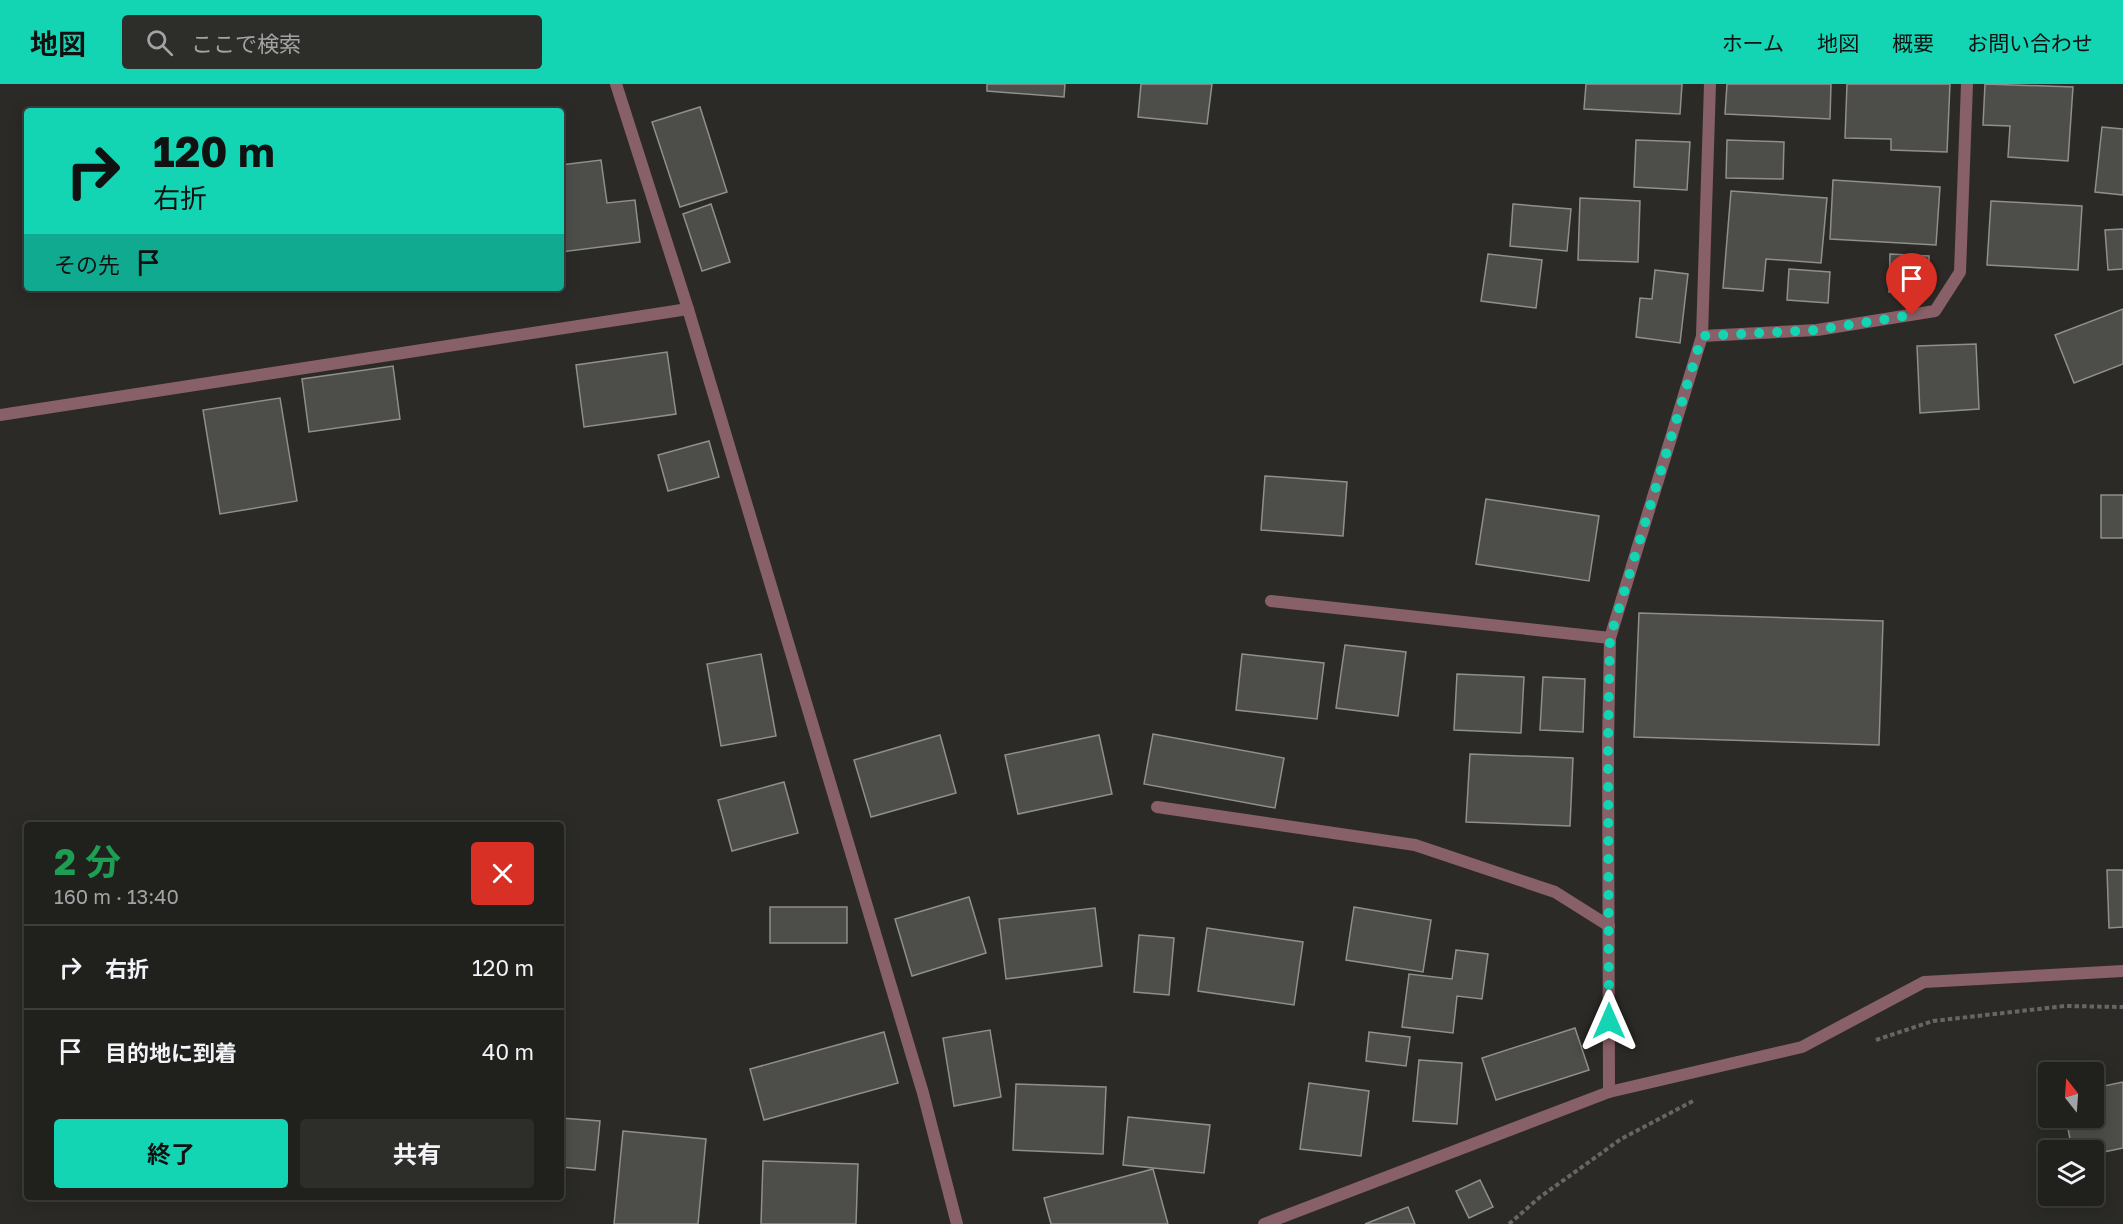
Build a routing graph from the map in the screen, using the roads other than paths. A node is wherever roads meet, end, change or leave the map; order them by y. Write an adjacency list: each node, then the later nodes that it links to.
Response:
1 (616, 84): 4 (street)
2 (1710, 84): 5 (street)
3 (1967, 84): 5 (street)
4 (688, 309): 6 (street); 13 (street)
5 (1702, 336): 8 (street)
6 (0, 415)
7 (1271, 601): 8 (street)
8 (1610, 638): 10 (street)
9 (1157, 807): 10 (street)
10 (1609, 926): 12 (street)
11 (2123, 971): 12 (street)
12 (1609, 1092): 14 (street)
13 (957, 1224)
14 (1264, 1224)

